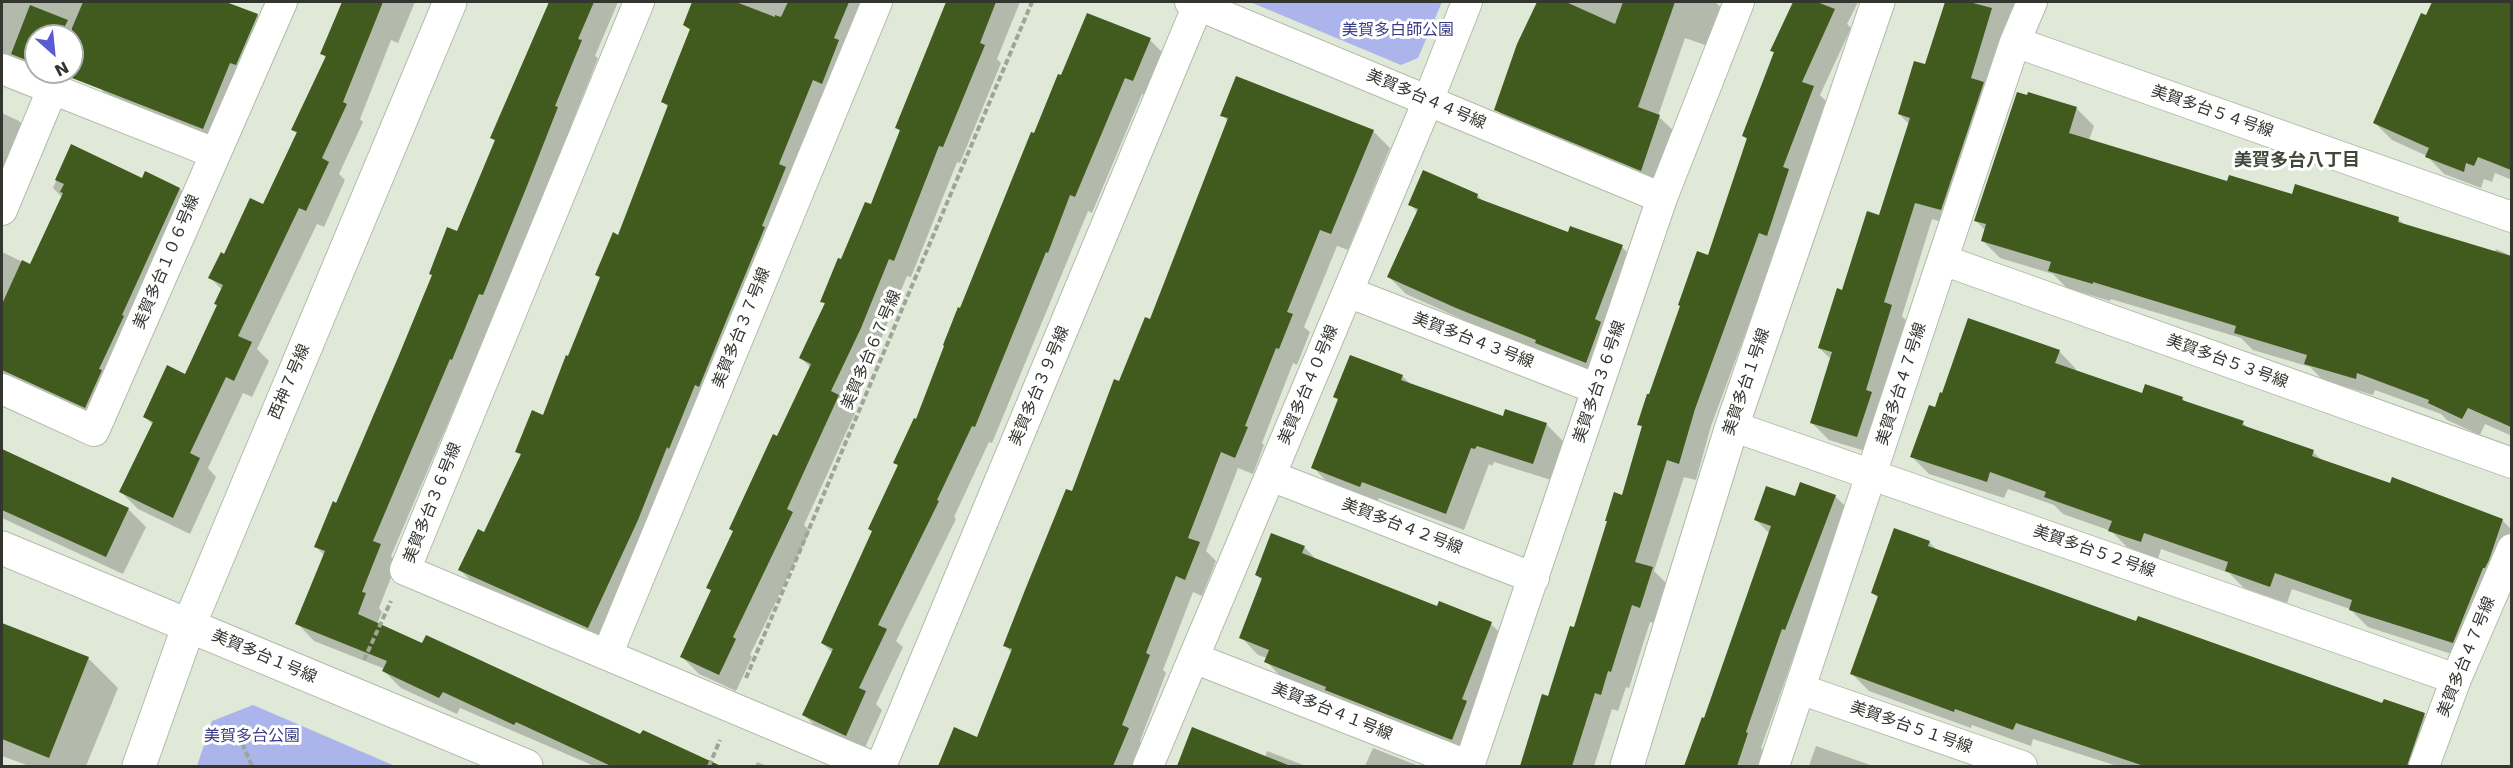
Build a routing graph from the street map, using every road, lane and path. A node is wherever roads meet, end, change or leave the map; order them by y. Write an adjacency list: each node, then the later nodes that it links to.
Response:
1 (282, 2): 15 (street, 美賀多台１０６号線)
2 (450, 2): 31 (street, 西神７号線)
3 (639, 2): 29 (street, 美賀多台３６号線)
4 (877, 2): 32 (street, 美賀多台３７号線)
5 (1032, 2): 37 (path, 美賀多台６７号線)
6 (1467, 2): 14 (street, 美賀多台４０号線)
7 (1738, 2): 16 (street, 美賀多台３６号線)
8 (1878, 2): 23 (street, 美賀多台１号線)
9 (2032, 2): 11 (street, 美賀多台４７号線)
10 (1194, 3): 14 (street, 美賀多台４４号線); 43 (street, 美賀多台３９号線)
11 (2015, 42): 18 (street, 美賀多台５４号線); 19 (street, 美賀多台４７号線)
12 (2, 69): 13 (street)
13 (52, 90): 15 (street); 17 (street)
14 (1428, 101): 16 (street, 美賀多台４４号線); 20 (street, 美賀多台４０号線)
15 (214, 153): 21 (street, 美賀多台１０６号線)
16 (1662, 198): 22 (street, 美賀多台３６号線)
17 (2, 210)
18 (2511, 217)
19 (1943, 260): 24 (street, 美賀多台５３号線); 25 (street, 美賀多台４７号線)
20 (1348, 292): 22 (street, 美賀多台４３号線); 26 (street, 美賀多台４０号線)
21 (2, 389)
22 (1597, 389): 30 (street, 美賀多台３６号線)
23 (1732, 426): 25 (street, 美賀多台５２号線); 46 (street, 美賀多台１号線)
24 (2511, 463)
25 (1872, 475): 34 (street, 美賀多台５２号線); 35 (street, 美賀多台４７号線)
26 (1271, 476): 30 (street, 美賀多台４２号線); 33 (street, 美賀多台４０号線)
27 (2, 548): 31 (street, 美賀多台１号線)
28 (2511, 549): 34 (street, 美賀多台４７号線)
29 (405, 570): 32 (street, 美賀多台３６号線); 36 (path)
30 (1533, 578): 45 (street, 美賀多台３６号線)
31 (189, 626): 36 (street, 美賀多台１号線); 39 (street, 西神７号線)
32 (607, 655): 37 (street, 美賀多台３６号線)
33 (1194, 658): 44 (street, 美賀多台４０号線); 45 (street, 美賀多台４１号線)
34 (2456, 680): 49 (street, 美賀多台４７号線)
35 (1800, 689): 47 (street, 美賀多台４７号線); 48 (street, 美賀多台５１号線)
36 (349, 692): 41 (street, 美賀多台１号線)
37 (734, 708): 42 (street, 美賀多台３６号線)
38 (235, 727): 40 (path)
39 (139, 766)
40 (252, 766)
41 (526, 766)
42 (871, 766)
43 (881, 766)
44 (1148, 766)
45 (1469, 766)
46 (1627, 766)
47 (1774, 766)
48 (2022, 766)
49 (2424, 766)

